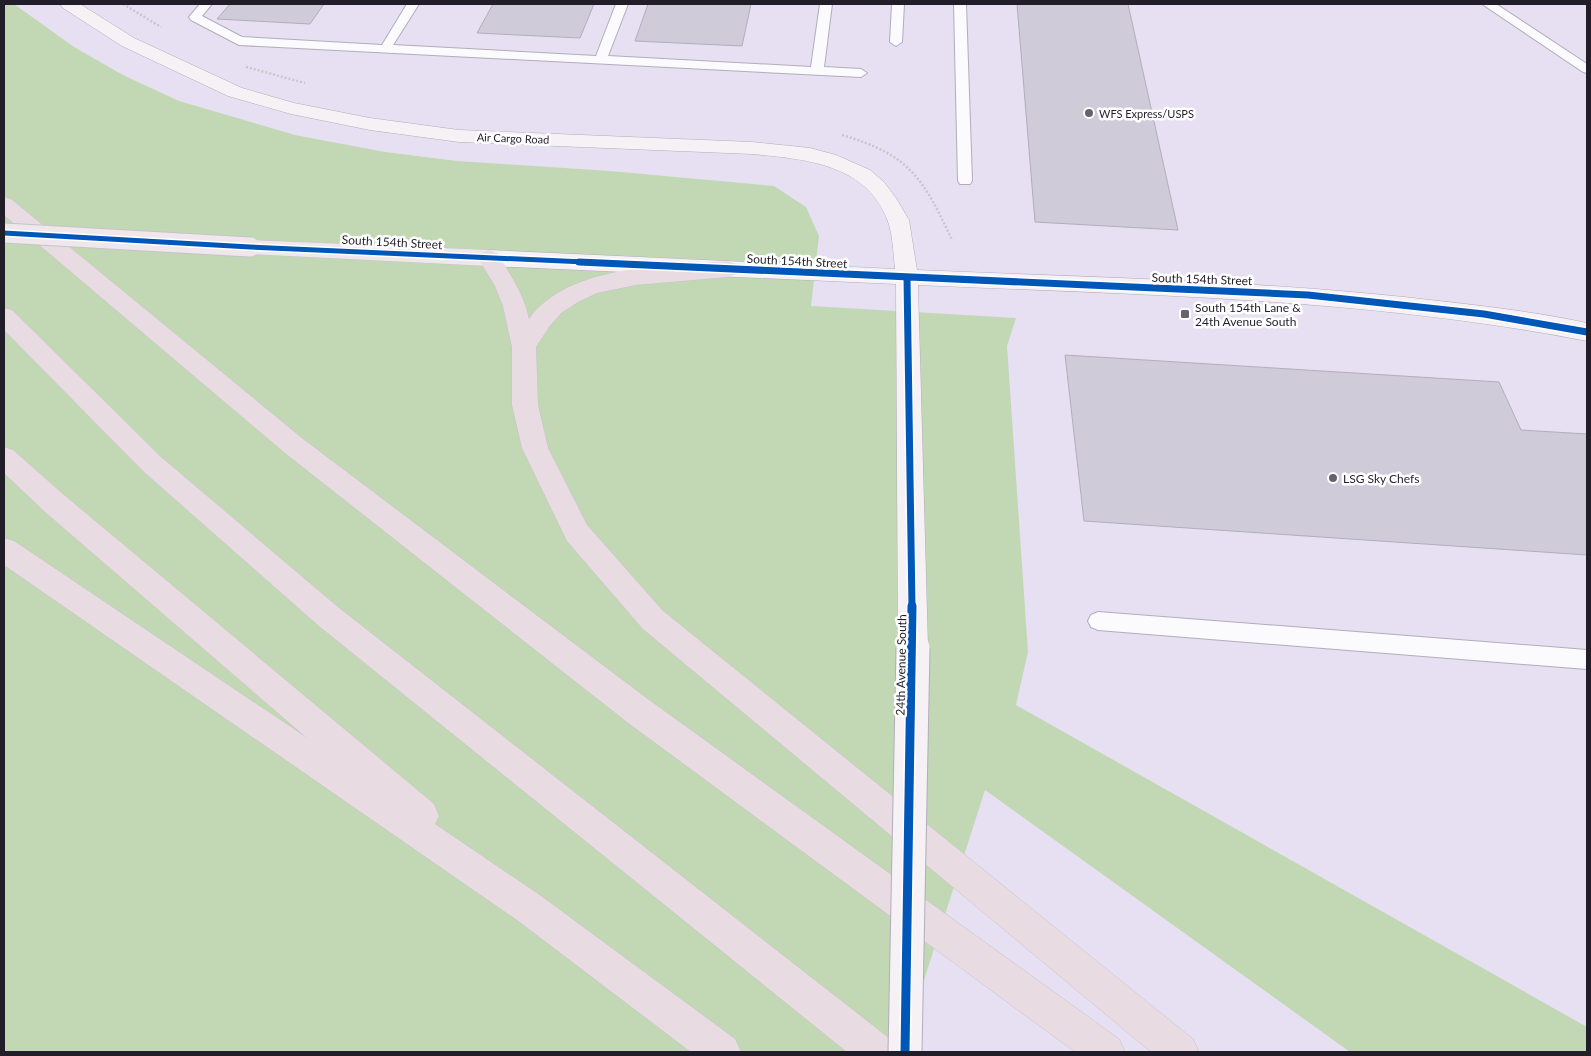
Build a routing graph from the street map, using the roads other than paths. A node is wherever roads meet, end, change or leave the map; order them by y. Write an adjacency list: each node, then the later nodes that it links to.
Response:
1 (69, 4): 22 (street, Air Cargo Road)
2 (206, 4): 10 (lane)
3 (413, 4): 10 (lane)
4 (622, 4): 11 (lane)
5 (826, 4): 13 (lane)
6 (898, 4): 9 (lane)
7 (960, 4): 15 (lane)
8 (1488, 4): 12 (lane)
9 (896, 42)
10 (385, 49): 11 (lane)
11 (600, 60): 13 (lane)
12 (1587, 69)
13 (818, 71): 14 (lane)
14 (861, 73)
15 (965, 181)
16 (4, 188): 20 (highway)
17 (4, 204): 20 (highway)
18 (4, 233): 19 (main road, South 154th Street, bridge)
19 (489, 258): 21 (street, South 154th Street); 25 (highway)
20 (79, 266): 34 (highway)
21 (728, 269): 22 (street, South 154th Street); 25 (highway)
22 (907, 278): 24 (street, South 154th Street); 33 (street, 24th Avenue South, bridge)
23 (4, 316): 32 (highway)
24 (1587, 332)
25 (524, 348): 35 (highway)
26 (4, 457): 30 (highway)
27 (4, 550): 30 (highway)
28 (1098, 621): 29 (lane)
29 (1587, 660)
30 (529, 908): 31 (highway)
31 (722, 1052)
32 (877, 1052)
33 (905, 1052)
34 (1106, 1052)
35 (1180, 1052)

